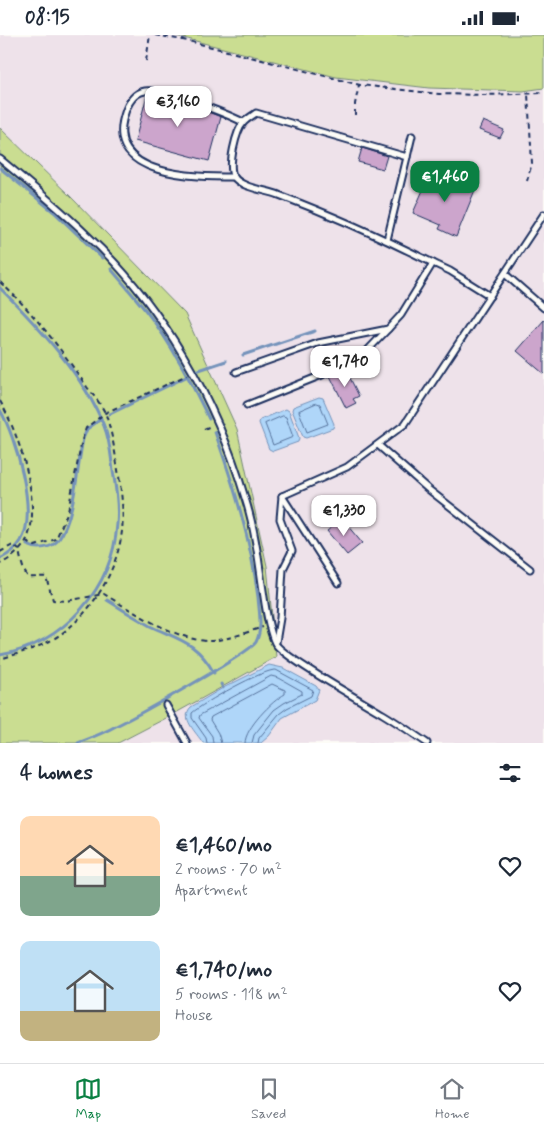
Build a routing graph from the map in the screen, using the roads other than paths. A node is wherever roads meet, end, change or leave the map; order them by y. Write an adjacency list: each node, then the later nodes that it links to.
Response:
1 (243, 122): 3 (lane); 5 (lane); 5 (lane)
2 (412, 136): 3 (lane)
3 (407, 157): 7 (lane)
4 (0, 159): 19 (lane)
5 (234, 177): 7 (lane)
6 (544, 214): 9 (lane)
7 (387, 240): 8 (lane)
8 (433, 263): 10 (lane); 12 (lane)
9 (505, 274): 10 (lane); 11 (lane)
10 (490, 296): 15 (lane)
11 (544, 308)
12 (388, 329): 13 (lane); 14 (lane)
13 (236, 372)
14 (247, 405)
15 (378, 445): 16 (lane); 17 (lane)
16 (282, 496): 18 (lane); 19 (lane)
17 (530, 569)
18 (338, 583)
19 (276, 645): 22 (lane)
20 (166, 705): 21 (lane)
21 (187, 743)
22 (427, 743)

